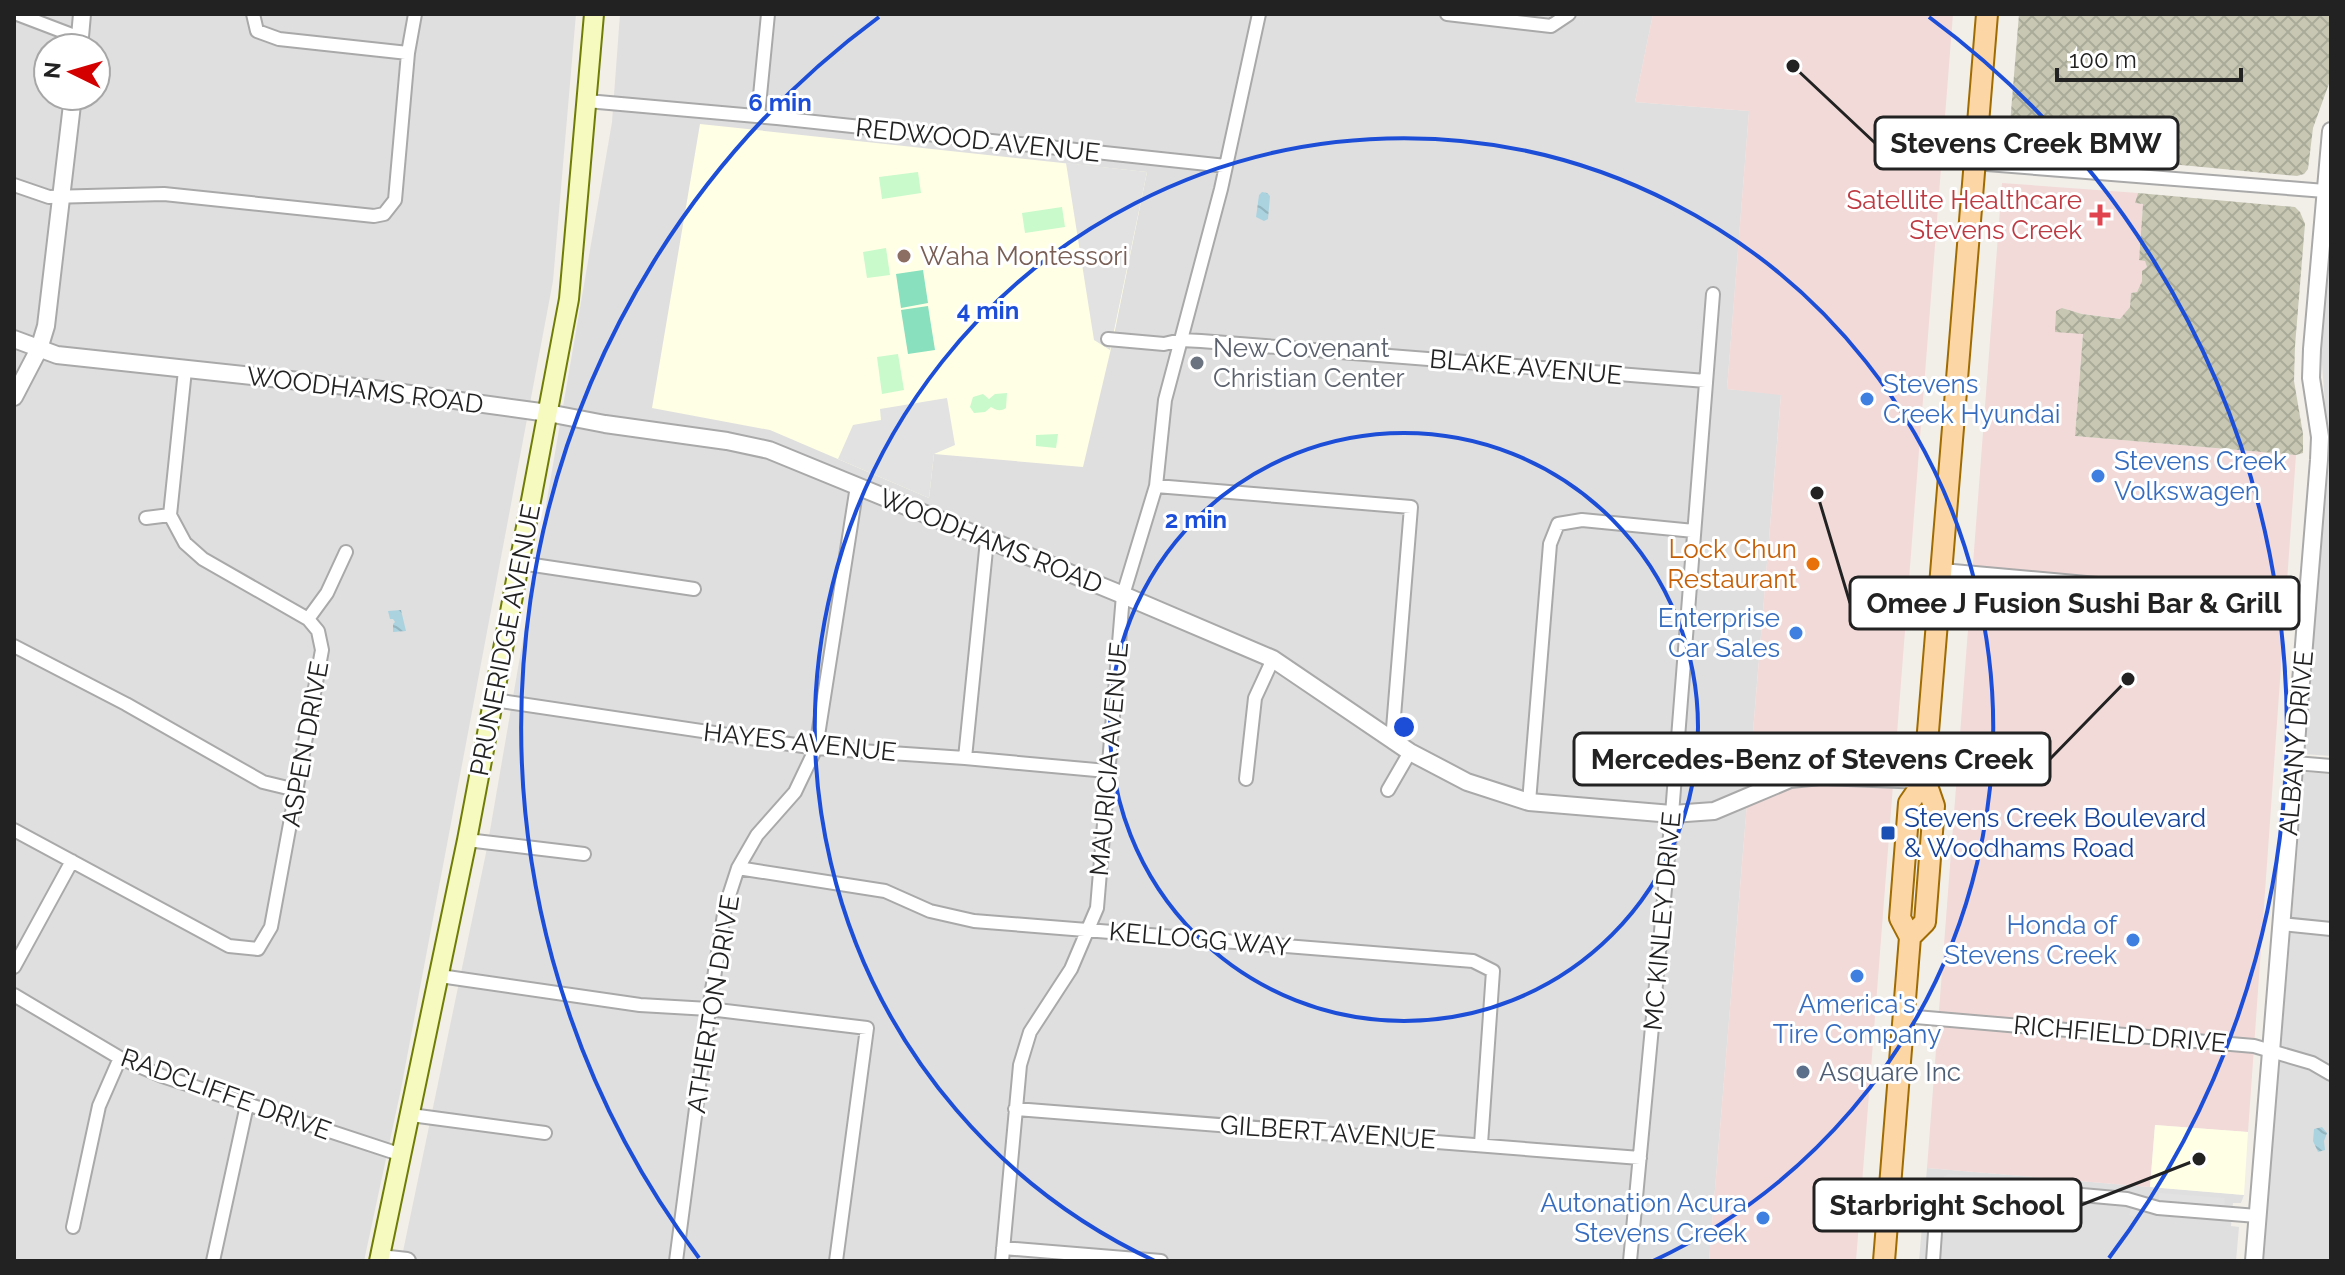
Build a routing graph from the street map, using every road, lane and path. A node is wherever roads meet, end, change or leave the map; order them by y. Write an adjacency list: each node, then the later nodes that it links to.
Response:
1 (17, 14): 10 (street)
2 (253, 14): 11 (street)
3 (415, 14): 11 (street)
4 (594, 14): 12 (main road, PRUNERIDGE AVENUE)
5 (768, 14): 14 (street)
6 (1259, 14): 17 (street, MAURICIA AVENUE)
7 (1447, 14): 8 (street)
8 (1569, 14)
9 (1987, 14): 16 (main road)
10 (55, 32)
11 (408, 53): 20 (street)
12 (587, 101): 14 (street, REDWOOD AVENUE); 29 (main road, PRUNERIDGE AVENUE)
13 (71, 112): 20 (street)
14 (758, 116): 17 (street, REDWOOD AVENUE)
15 (2331, 131): 19 (street, ALBANY DRIVE)
16 (1974, 163): 19 (street); 38 (main road)
17 (1226, 166): 24 (street, MAURICIA AVENUE)
18 (14, 185): 20 (street)
19 (2325, 191): 41 (street, ALBANY DRIVE)
20 (61, 197): 25 (street)
21 (1713, 294): 27 (street, MC KINLEY DRIVE)
22 (14, 339): 25 (street, WOODHAMS ROAD)
23 (1108, 339): 24 (street, BLAKE AVENUE)
24 (1181, 340): 27 (street, BLAKE AVENUE); 31 (street, MAURICIA AVENUE)
25 (39, 349): 26 (street, WOODHAMS ROAD); 28 (street)
26 (185, 370): 29 (street, WOODHAMS ROAD); 32 (street)
27 (1706, 381): 34 (street, MC KINLEY DRIVE)
28 (14, 397)
29 (548, 413): 30 (street, WOODHAMS ROAD); 37 (main road, PRUNERIDGE AVENUE)
30 (857, 486): 35 (street, WOODHAMS ROAD); 47 (street, ATHERTON DRIVE)
31 (1156, 486): 40 (street, MAURICIA AVENUE); 46 (street)
32 (170, 515): 33 (street); 42 (street)
33 (146, 518)
34 (1694, 531): 57 (street); 58 (street, MC KINLEY DRIVE)
35 (987, 540): 40 (street, WOODHAMS ROAD); 49 (street)
36 (346, 552): 42 (street)
37 (520, 563): 39 (street); 45 (main road, PRUNERIDGE AVENUE)
38 (1942, 570): 41 (street); 54 (main road)
39 (694, 589)
40 (1123, 595): 44 (street, WOODHAMS ROAD); 52 (street, MAURICIA AVENUE)
41 (2308, 603): 50 (street, ALBANY DRIVE)
42 (308, 619): 55 (street, ASPEN DRIVE)
43 (14, 646): 55 (street)
44 (1273, 659): 46 (street, WOODHAMS ROAD); 53 (street)
45 (494, 700): 47 (street, HAYES AVENUE); 60 (main road, PRUNERIDGE AVENUE)
46 (1392, 741): 48 (street, WOODHAMS ROAD)
47 (816, 748): 49 (street, HAYES AVENUE); 63 (street, ATHERTON DRIVE)
48 (1410, 752): 56 (street); 57 (street, WOODHAMS ROAD)
49 (965, 758): 52 (street, HAYES AVENUE)
50 (2295, 763): 51 (street); 64 (street, ALBANY DRIVE)
51 (2331, 766)
52 (1107, 771): 66 (street, MAURICIA AVENUE)
53 (1246, 779)
54 (1925, 780): 58 (street, WOODHAMS ROAD); 71 (main road)
55 (296, 790): 62 (street, ASPEN DRIVE)
56 (1388, 790)
57 (1529, 802): 58 (street, WOODHAMS ROAD)
58 (1672, 814): 81 (street, MC KINLEY DRIVE)
59 (14, 830): 62 (street)
60 (467, 840): 61 (street); 68 (main road, PRUNERIDGE AVENUE)
61 (584, 854)
62 (72, 861): 67 (street)
63 (738, 868): 66 (street, KELLOGG WAY); 70 (street, ATHERTON DRIVE)
64 (2282, 924): 65 (street); 72 (street, ALBANY DRIVE)
65 (2331, 929)
66 (1088, 930): 76 (street, MAURICIA AVENUE); 79 (street, KELLOGG WAY)
67 (14, 967)
68 (440, 976): 70 (street); 77 (main road, PRUNERIDGE AVENUE)
69 (14, 995): 73 (street, RADCLIFFE DRIVE)
70 (709, 1009): 88 (street, ATHERTON DRIVE); 89 (street)
71 (1904, 1016): 72 (street, RICHFIELD DRIVE); 92 (main road)
72 (2272, 1051): 74 (street, RICHFIELD DRIVE); 82 (street, ALBANY DRIVE)
73 (120, 1058): 75 (street, RADCLIFFE DRIVE); 83 (street)
74 (2331, 1074)
75 (247, 1105): 80 (street, RADCLIFFE DRIVE); 86 (street)
76 (1015, 1109): 79 (street, GILBERT AVENUE); 84 (street, MAURICIA AVENUE)
77 (411, 1115): 78 (street); 80 (main road, PRUNERIDGE AVENUE)
78 (545, 1133)
79 (1481, 1144): 81 (street, GILBERT AVENUE)
80 (402, 1155): 85 (main road, PRUNERIDGE AVENUE)
81 (1640, 1158): 91 (street, MC KINLEY DRIVE)
82 (2257, 1216): 93 (street); 94 (street, ALBANY DRIVE)
83 (73, 1227)
84 (1002, 1254): 90 (street)
85 (380, 1259): 87 (street)
86 (213, 1261)
87 (407, 1261)
88 (676, 1261)
89 (836, 1261)
90 (1161, 1261)
91 (1630, 1261)
92 (1884, 1261)
93 (1933, 1261)
94 (2254, 1261)

